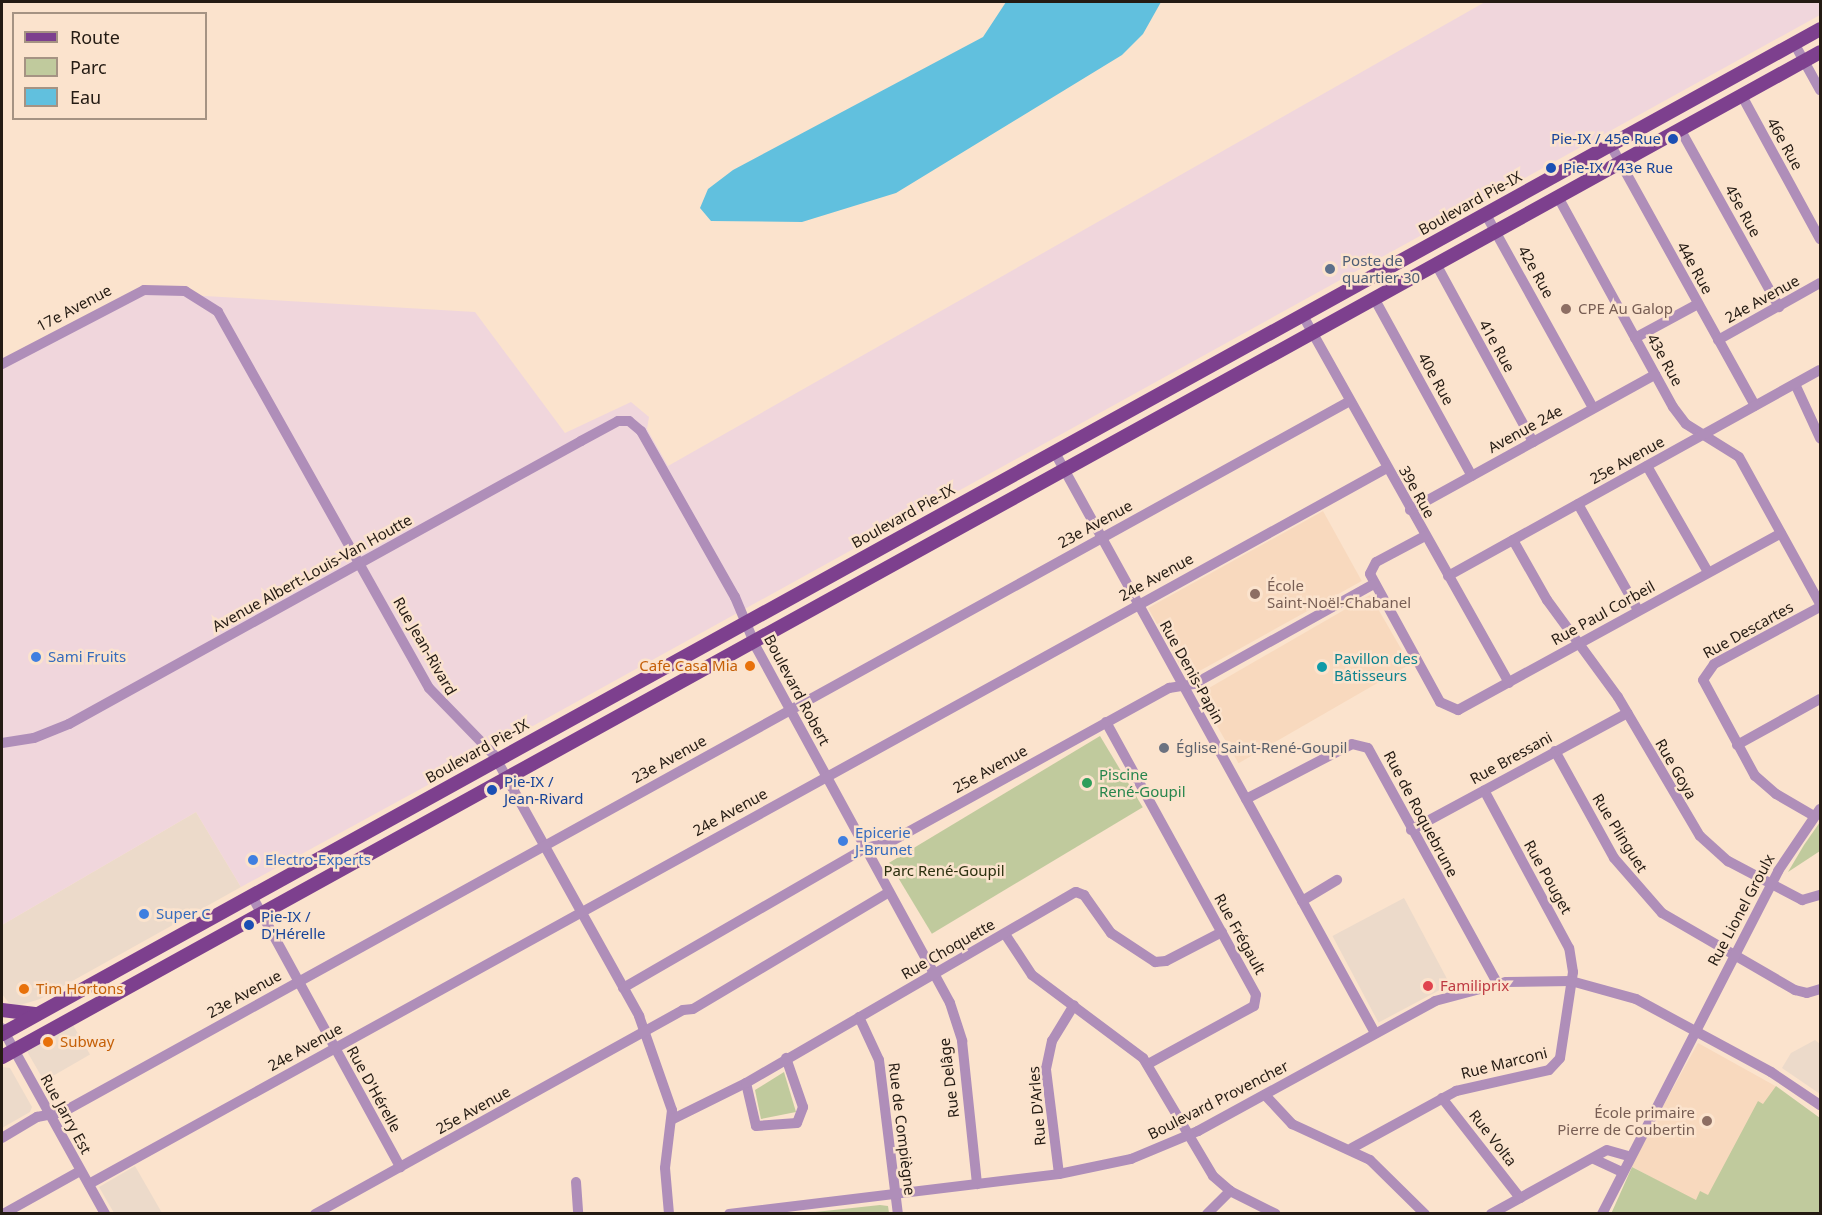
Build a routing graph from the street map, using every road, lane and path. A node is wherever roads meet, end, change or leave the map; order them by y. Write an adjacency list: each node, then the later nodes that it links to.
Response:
1 (1821, 29): 2 (main road, Boulevard Pie-IX)
2 (1794, 43): 4 (street); 8 (main road, Boulevard Pie-IX)
3 (1821, 52): 4 (main road)
4 (1805, 60): 5 (street); 6 (main road)
5 (1821, 90)
6 (1742, 96): 7 (main road); 13 (street, 46e Rue)
7 (1680, 129): 9 (main road); 19 (street, 45e Rue)
8 (1610, 144): 9 (street, 44e Rue); 11 (main road, Boulevard Pie-IX)
9 (1620, 162): 10 (main road); 18 (street, 44e Rue)
10 (1558, 196): 12 (main road); 22 (street, 43e Rue)
11 (1485, 213): 12 (street, 42e Rue); 20 (main road, Boulevard Pie-IX)
12 (1496, 231): 14 (main road); 30 (street, 42e Rue)
13 (1821, 239)
14 (1436, 264): 17 (main road); 34 (street, 41e Rue)
15 (1821, 283): 19 (street, 24e Avenue)
16 (164, 288): 24 (street, 17e Avenue); 46 (street, Rue Jean-Rivard)
17 (1374, 298): 21 (main road); 39 (street, 40e Rue)
18 (1698, 304): 22 (street); 23 (street, 44e Rue)
19 (1779, 307): 23 (street, 24e Avenue)
20 (1302, 314): 21 (street, 39e Rue); 35 (main road, Boulevard Pie-IX)
21 (1312, 332): 28 (street, 39e Rue); 38 (main road)
22 (1635, 338): 26 (street, 43e Rue)
23 (1718, 340): 29 (street, 44e Rue)
24 (2, 364)
25 (1821, 370): 27 (street, 25e Avenue)
26 (1655, 375): 30 (street, Avenue 24e); 32 (street, 43e Rue)
27 (1795, 384): 29 (street, 25e Avenue); 33 (street)
28 (1350, 401): 37 (street, 39e Rue); 44 (street, 23e Avenue)
29 (1755, 406): 32 (street, 25e Avenue)
30 (1593, 408): 34 (street, Avenue 24e)
31 (632, 423): 46 (street, Avenue Albert-Louis-Van Houtte); 53 (street, Boulevard Robert)
32 (1706, 434): 36 (street, 25e Avenue); 42 (street, 43e Rue)
33 (1821, 438)
34 (1533, 442): 39 (street, Avenue 24e)
35 (1054, 451): 38 (street, Rue Denis-Papin); 53 (main road, Boulevard Pie-IX)
36 (1647, 466): 40 (street, 25e Avenue); 47 (street)
37 (1387, 468): 41 (street, 39e Rue); 50 (street, 24e Avenue)
38 (1064, 469): 44 (street, Rue Denis-Papin); 54 (main road)
39 (1472, 476): 41 (street, Avenue 24e)
40 (1578, 504): 45 (street, 25e Avenue); 52 (street)
41 (1410, 510): 43 (street, 39e Rue)
42 (1781, 533): 47 (street, Rue Paul Corbeil); 51 (street, 43e Rue)
43 (1425, 536): 48 (street, 39e Rue); 49 (street)
44 (1101, 538): 50 (street, Rue Denis-Papin); 59 (street, 23e Avenue)
45 (1513, 540): 48 (street, 25e Avenue); 55 (street)
46 (360, 563): 62 (street, Avenue Albert-Louis-Van Houtte); 65 (street, Rue Jean-Rivard)
47 (1708, 572): 52 (street, Rue Paul Corbeil)
48 (1449, 576): 56 (street, 39e Rue)
49 (1374, 584): 56 (street, Rue Paul Corbeil); 57 (street, 25e Avenue)
50 (1138, 605): 57 (street, Rue Denis-Papin); 67 (street, 24e Avenue)
51 (1821, 606): 63 (street, Rue Descartes)
52 (1638, 610): 55 (street, Rue Paul Corbeil)
53 (745, 622): 54 (street, Boulevard Robert); 65 (main road, Boulevard Pie-IX)
54 (752, 641): 59 (street, Boulevard Robert); 66 (main road)
55 (1579, 644): 56 (street, Rue Paul Corbeil); 60 (street, Rue Goya)
56 (1509, 683)
57 (1182, 686): 61 (street, 25e Avenue); 69 (street, Rue Denis-Papin)
58 (1821, 699): 63 (street)
59 (789, 709): 67 (street, Boulevard Robert); 72 (street, 23e Avenue)
60 (1626, 713): 64 (street, Rue Bressani); 75 (street, Rue Goya)
61 (1107, 722): 73 (street, 25e Avenue); 82 (street, Rue Frégault)
62 (2, 743)
63 (1737, 745): 70 (street)
64 (1555, 751): 68 (street, Rue Bressani); 84 (street, Rue Plinguet)
65 (496, 759): 66 (street, Rue Jean-Rivard); 78 (main road, Boulevard Pie-IX)
66 (506, 777): 72 (street, Rue Jean-Rivard); 80 (main road)
67 (827, 777): 73 (street, Boulevard Robert); 81 (street, 24e Avenue)
68 (1484, 790): 71 (street, Rue Bressani); 87 (street, Rue Pouget)
69 (1245, 798): 71 (street, Rue de Roquebrune); 79 (street, Rue Denis-Papin)
70 (1817, 813): 75 (street, Rue Lionel Groulx)
71 (1411, 830): 88 (street, Rue de Roquebrune)
72 (544, 845): 81 (street, Rue Jean-Rivard); 86 (street, 23e Avenue)
73 (865, 848): 76 (street, Boulevard Robert); 89 (street, 25e Avenue)
74 (1337, 880): 79 (street)
75 (1772, 884): 77 (street, Rue Goya); 84 (street, Rue Lionel Groulx)
76 (889, 892): 85 (street, Boulevard Robert); 97 (street, 25e Avenue)
77 (1821, 895)
78 (253, 898): 80 (street, Rue D'Hérelle); 93 (main road, Boulevard Pie-IX)
79 (1302, 901): 98 (street, Rue Denis-Papin)
80 (261, 912): 86 (street, Rue D'Hérelle); 100 (main road)
81 (581, 912): 89 (street, Rue Jean-Rivard); 99 (street, 24e Avenue)
82 (1222, 932): 83 (street, Rue Choquette); 102 (street, Rue Frégault)
83 (1005, 934): 85 (street, Rue Choquette); 91 (street)
84 (1733, 956): 90 (street, Rue Plinguet); 95 (street, Rue Lionel Groulx)
85 (935, 974): 94 (street, Rue Choquette); 120 (street, Rue Delâge)
86 (298, 981): 99 (street, Rue D'Hérelle); 107 (street, 23e Avenue)
87 (1571, 981): 88 (street, Boulevard Provencher); 95 (street, Boulevard Provencher); 105 (street, Rue Marconi)
88 (1497, 983): 98 (street, Boulevard Provencher)
89 (623, 988): 97 (street, Rue Jean-Rivard)
90 (1821, 989)
91 (1074, 1005): 102 (street); 117 (street, Rue D'Arles)
92 (2, 1010): 93 (main road)
93 (37, 1014): 96 (main road, Boulevard Pie-IX)
94 (860, 1017): 101 (street, Rue Choquette); 122 (street, Rue de Compiègne)
95 (1695, 1029): 106 (street, Boulevard Provencher); 112 (street, Rue Lionel Groulx)
96 (2, 1031): 100 (street, Rue Jarry Est)
97 (646, 1032): 108 (street, Rue Jean-Rivard); 114 (street, 25e Avenue)
98 (1375, 1033): 104 (street, Boulevard Provencher)
99 (334, 1048): 114 (street, Rue D'Hérelle); 119 (street, 24e Avenue)
100 (8, 1053): 107 (street, Rue Jarry Est)
101 (786, 1058): 103 (street, Rue Choquette); 103 (street)
102 (1149, 1064): 109 (street)
103 (746, 1083): 108 (street, Rue Choquette)
104 (1265, 1095): 109 (street, Boulevard Provencher); 111 (street)
105 (1442, 1098): 111 (street, Rue Marconi); 123 (street, Rue Volta)
106 (1821, 1105)
107 (49, 1114): 110 (street, 23e Avenue); 115 (street, Rue Jarry Est)
108 (673, 1119): 128 (street, Rue Jean-Rivard)
109 (1186, 1136): 117 (street, Boulevard Provencher); 121 (street)
110 (2, 1138)
111 (1352, 1148): 133 (street)
112 (1628, 1156): 113 (street); 116 (street, Rue Lionel Groulx)
113 (1594, 1159): 116 (street); 123 (street)
114 (400, 1167): 126 (street, 25e Avenue)
115 (80, 1171): 119 (street, Rue Jarry Est); 124 (street)
116 (1620, 1171): 135 (street, Rue Lionel Groulx)
117 (1059, 1174): 120 (street, Boulevard Provencher)
118 (576, 1182): 127 (street)
119 (89, 1184): 125 (street, Rue Jarry Est)
120 (977, 1184): 122 (street, Boulevard Provencher)
121 (1230, 1191): 131 (street); 132 (street)
122 (895, 1194): 129 (street, Boulevard Provencher); 130 (street, Rue de Compiègne)
123 (1520, 1198): 134 (street)
124 (3, 1214)
125 (105, 1214)
126 (315, 1214)
127 (578, 1214)
128 (669, 1214)
129 (729, 1214)
130 (898, 1214)
131 (1207, 1214)
132 (1276, 1214)
133 (1425, 1214)
134 (1491, 1214)
135 (1602, 1214)

